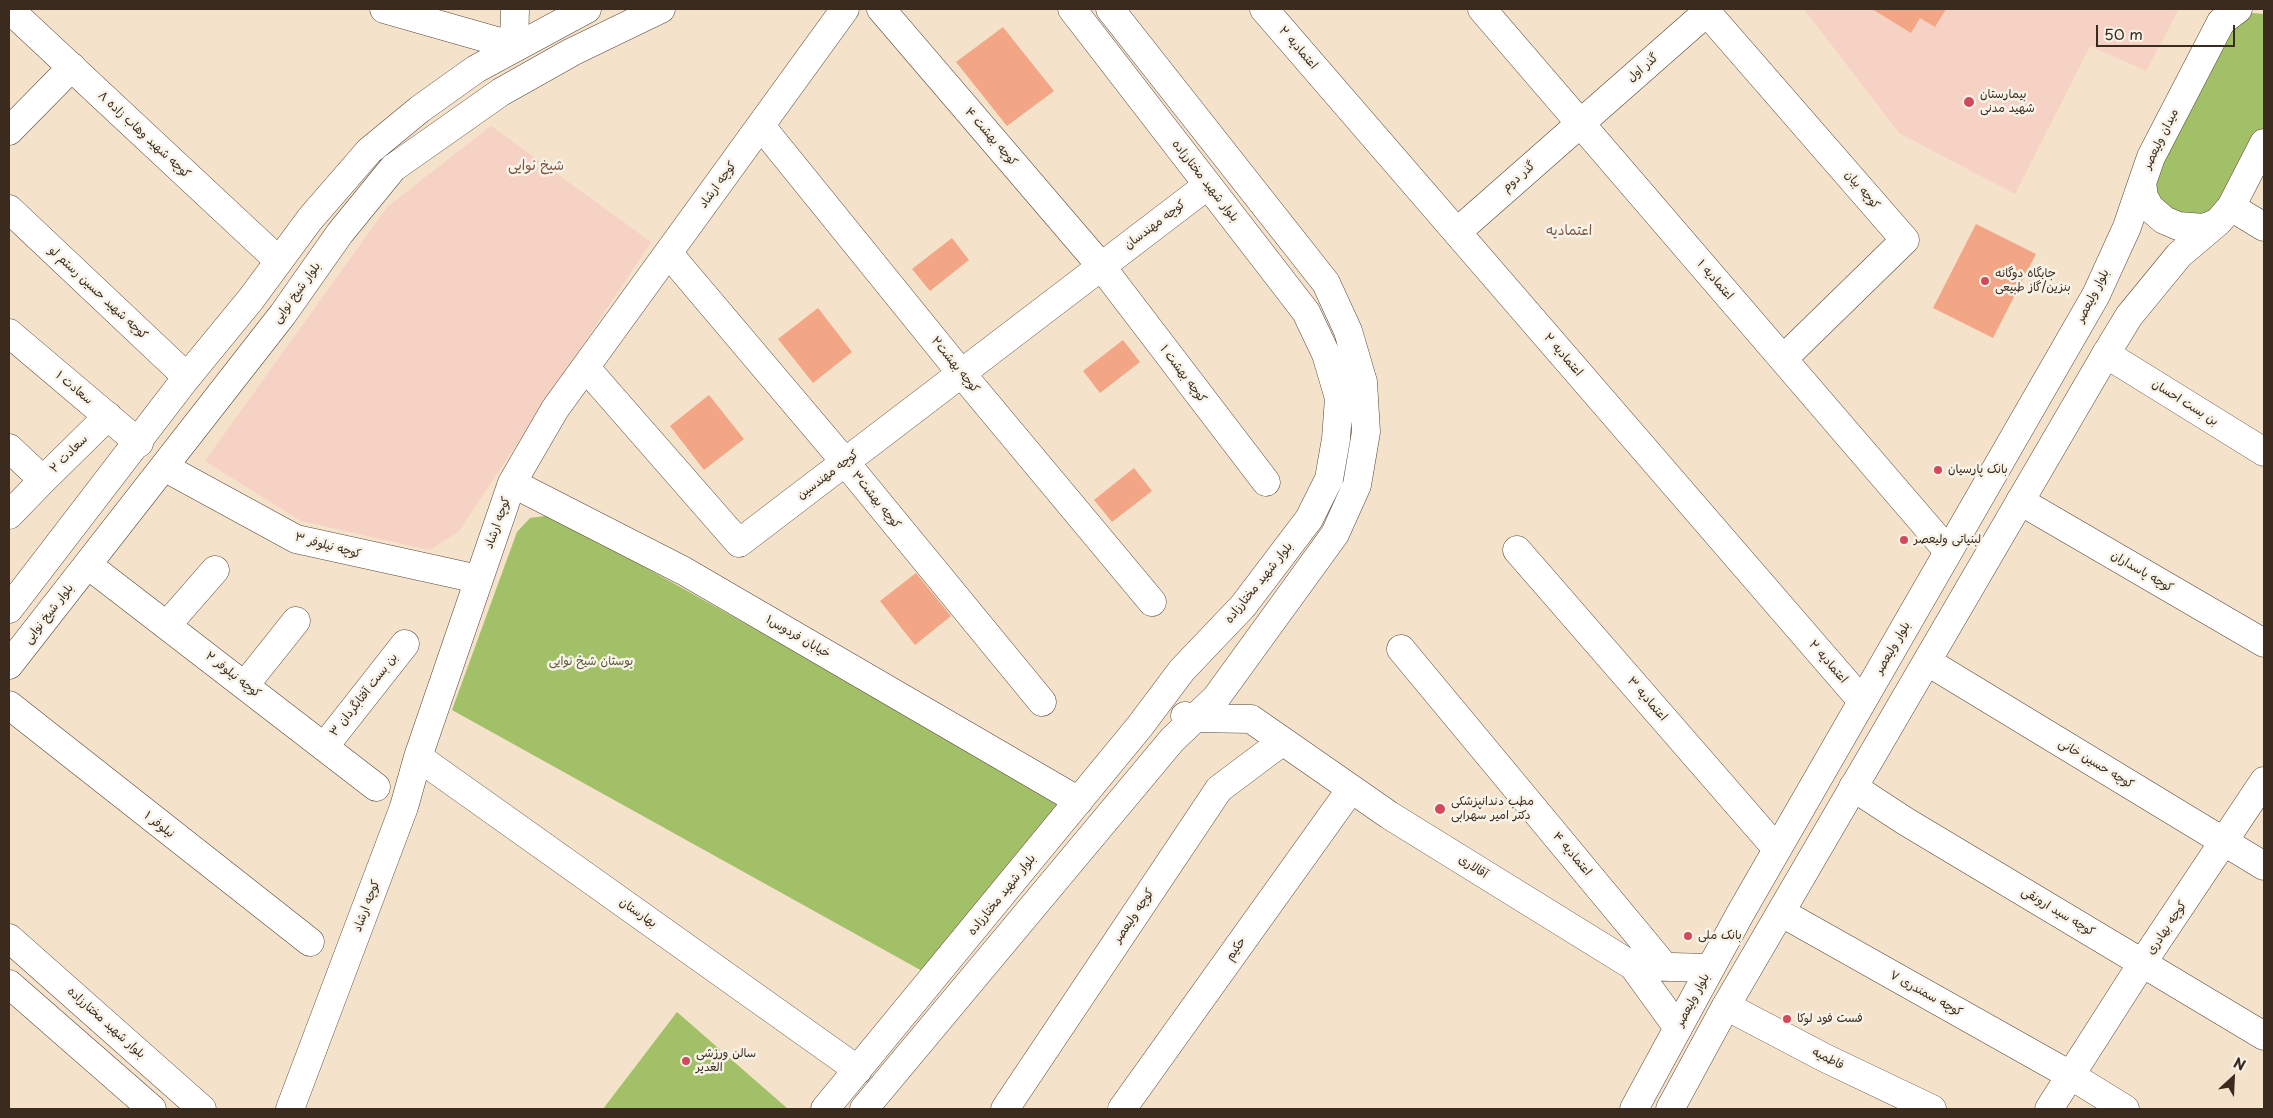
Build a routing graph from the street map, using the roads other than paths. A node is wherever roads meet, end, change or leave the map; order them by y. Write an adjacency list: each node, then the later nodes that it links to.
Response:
1 (9, 9): 15 (street, کوچه شهید وهاب زاده ۸)
2 (386, 9): 14 (street)
3 (515, 9): 14 (street)
4 (587, 9): 14 (street)
5 (661, 9): 42 (street, بلوار شیخ نوایی)
6 (845, 9): 17 (street, کوچه ارشاد)
7 (881, 9): 30 (street, کوچه بهشت ۴)
8 (1072, 9): 21 (street, بلوار شهید مختارزاده)
9 (1110, 9): 63 (street)
10 (1264, 9): 26 (street, اعتمادیه ۲)
11 (1482, 9): 16 (street, اعتمادیه ۱)
12 (1706, 10): 16 (street, گذر اول); 33 (street, کوچه بیان)
13 (2229, 13): 20 (street, میدان ولیعصر)
14 (514, 46): 29 (street)
15 (72, 68): 18 (street); 29 (street, کوچه شهید وهاب زاده ۸)
16 (1580, 123): 26 (street, گذر دوم); 33 (street, اعتمادیه ۱)
17 (761, 126): 27 (street, کوچه ارشاد); 35 (street, کوچه بهشت۲)
18 (9, 131)
19 (2264, 143): 23 (street)
20 (2142, 183): 23 (street, میدان ولیعصر); 24 (street, بلوار ولیعصر)
21 (1208, 185): 30 (street, کوچه مهندسان); 60 (street, بلوار شهید مختارزاده)
22 (9, 209): 36 (street, کوچه شهید حسین رستم لو)
23 (2225, 215): 25 (street); 28 (street)
24 (2127, 227): 28 (street); 49 (street, بلوار ولیعصر)
25 (2264, 227)
26 (1457, 232): 67 (street, اعتمادیه ۲)
27 (669, 254): 34 (street, کوچه ارشاد); 41 (street, کوچه بهشت۳)
28 (2179, 255): 32 (street)
29 (279, 261): 36 (street)
30 (1101, 266): 35 (street, کوچه مهندسین); 45 (street, کوچه بهشت ۱)
31 (9, 333): 37 (street, سعادت ۱)
32 (2106, 354): 40 (street, بن بست احسان); 46 (street)
33 (1783, 359): 49 (street, اعتمادیه ۱)
34 (586, 368): 41 (street, کوچه مهندسین); 44 (street, کوچه ارشاد)
35 (961, 373): 41 (street, کوچه مهندسین); 53 (street, کوچه بهشت۲)
36 (188, 377): 38 (street)
37 (108, 416): 38 (street, سعادت ۱); 43 (street, سعادت ۲)
38 (139, 443): 54 (street)
39 (9, 448): 43 (street, سعادت ۲)
40 (2264, 452)
41 (845, 462): 66 (street, کوچه بهشت۳)
42 (164, 467): 50 (street, بلوار شیخ نوایی); 52 (street, کوچه نیلوفر ۳)
43 (43, 480): 47 (street)
44 (512, 482): 52 (street, کوچه ارشاد); 78 (street, خیابان فردوس۱)
45 (1266, 482)
46 (2020, 501): 57 (street, کوچه پاسداران); 61 (street)
47 (9, 515)
48 (1517, 550): 80 (street, اعتمادیه ۳)
49 (1948, 551): 67 (street, بلوار ولیعصر)
50 (88, 564): 56 (street, کوچه نیلوفر ۲); 62 (street, بلوار شیخ نوایی)
51 (215, 570): 56 (street)
52 (478, 579): 73 (street, کوچه ارشاد)
53 (1152, 602)
54 (9, 609)
55 (296, 621): 64 (street)
56 (167, 625): 64 (street, کوچه نیلوفر ۲)
57 (2264, 643)
58 (405, 644): 72 (street, بن بست آفتابگردان ۳)
59 (1401, 649): 87 (street, اعتمادیه ۴)
60 (1198, 653): 63 (street); 65 (street, بلوار شهید مختارزاده)
61 (1928, 662): 76 (street); 79 (street, کوچه حسین خانی)
62 (9, 665)
63 (1232, 676): 69 (street); 70 (street)
64 (245, 685): 72 (street, کوچه نیلوفر ۲)
65 (1168, 689): 69 (street); 78 (street, بلوار شهید مختارزاده)
66 (1042, 702)
67 (1862, 702): 80 (street, بلوار ولیعصر)
68 (9, 705): 84 (street, ۱ نیلوفر)
69 (1194, 718): 70 (street); 99 (street)
70 (1251, 719): 71 (street, آقالاری)
71 (1283, 741): 77 (street, آقالاری); 100 (street, کوچه ولیعصر)
72 (324, 747): 75 (street, کوچه نیلوفر ۲)
73 (418, 757): 93 (street, بهارستان); 97 (street, کوچه ارشاد)
74 (2264, 781): 79 (street, کوچه بهادری)
75 (376, 787)
76 (1853, 787): 82 (street); 85 (street, کوچه سید ارونقی)
77 (1351, 789): 86 (street, آقالاری); 101 (street, حکیم)
78 (1079, 801): 93 (street, بلوار شهید مختارزاده)
79 (2225, 842): 81 (street, کوچه حسین خانی); 85 (street, کوچه بهادری)
80 (1777, 849): 88 (street, بلوار ولیعصر)
81 (2264, 866)
82 (1782, 913): 90 (street); 94 (street, کوچه سمندری ۷)
83 (9, 938): 96 (street, بلوار شهید مختارزاده)
84 (310, 942)
85 (2143, 962): 92 (street, کوچه سید ارونقی); 94 (street, کوچه بهادری)
86 (1633, 966): 87 (street, آقالاری); 91 (street)
87 (1665, 967): 88 (street, آقالاری)
88 (1710, 968): 91 (street, بلوار ولیعصر)
89 (9, 984): 95 (street)
90 (1726, 1006): 103 (street); 104 (street, فاطمیه)
91 (1678, 1028): 102 (street, بلوار ولیعصر)
92 (2264, 1036)
93 (858, 1070): 98 (street, بلوار شهید مختارزاده)
94 (2070, 1075): 105 (street, کوچه بهادری); 106 (street, کوچه سمندری ۷)
95 (152, 1109)
96 (202, 1109)
97 (290, 1109)
98 (825, 1109)
99 (864, 1109)
100 (1005, 1109)
101 (1122, 1109)
102 (1634, 1109)
103 (1670, 1109)
104 (1932, 1109)
105 (2049, 1109)
106 (2125, 1109)

